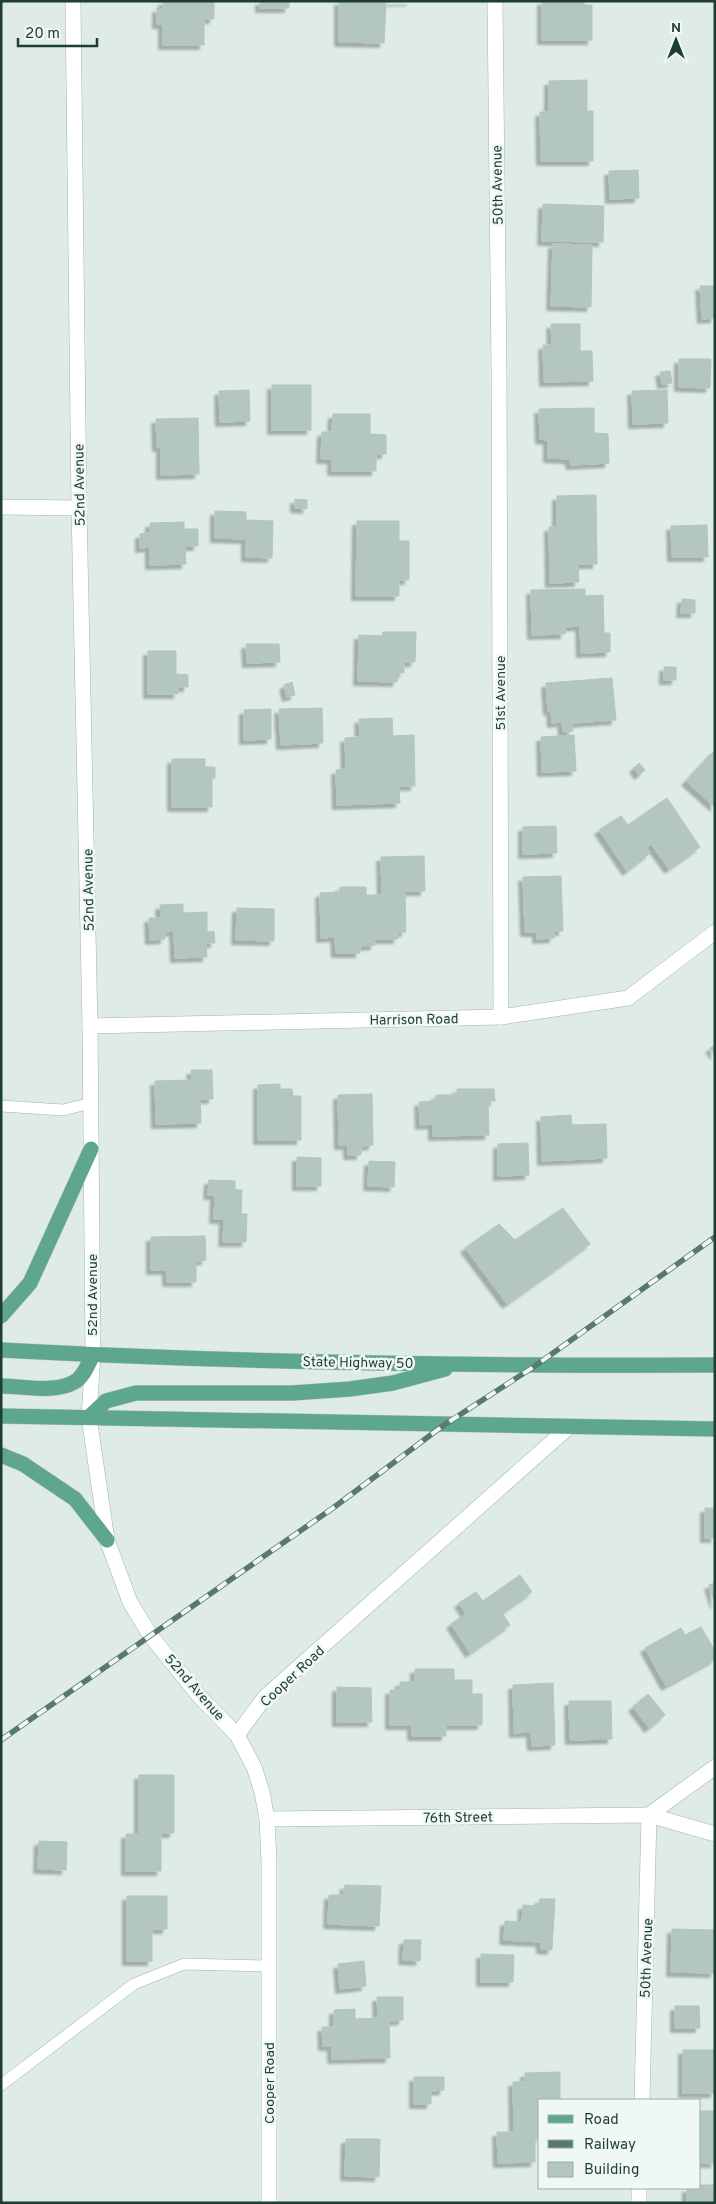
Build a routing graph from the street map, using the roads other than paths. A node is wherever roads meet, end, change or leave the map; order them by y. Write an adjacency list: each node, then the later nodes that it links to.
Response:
1 (74, 1): 5 (street, 52nd Avenue)
2 (495, 1): 3 (street, 50th Avenue)
3 (499, 370): 7 (street, 51st Avenue)
4 (1, 507): 5 (street)
5 (79, 508): 8 (street, 52nd Avenue)
6 (715, 932): 7 (street, Harrison Road)
7 (501, 1017): 8 (street, Harrison Road)
8 (90, 1026): 9 (street, 52nd Avenue)
9 (91, 1103): 10 (lane); 11 (street, 52nd Avenue)
10 (1, 1106)
11 (91, 1149): 12 (main road); 14 (street, 52nd Avenue)
12 (1, 1316)
13 (1, 1350): 14 (main road, State Highway 50)
14 (93, 1355): 15 (main road, State Highway 50); 17 (main road); 19 (street, 52nd Avenue)
15 (461, 1364): 16 (main road, State Highway 50); 19 (main road)
16 (715, 1365)
17 (1, 1386)
18 (1, 1416): 19 (main road)
19 (89, 1417): 20 (main road); 23 (street, 52nd Avenue)
20 (570, 1426): 21 (main road); 24 (street, Cooper Road)
21 (715, 1429)
22 (1, 1455): 23 (main road)
23 (106, 1540): 24 (street, 52nd Avenue)
24 (237, 1736): 27 (street, Cooper Road)
25 (715, 1767): 26 (street)
26 (649, 1815): 27 (street, 76th Street); 28 (street, 76th Street); 31 (street, 50th Avenue)
27 (267, 1819): 29 (street, Cooper Road)
28 (715, 1834)
29 (269, 1966): 30 (lane); 33 (street, Cooper Road)
30 (1, 2085)
31 (642, 2099)
32 (639, 2189): 34 (street)
33 (269, 2203)
34 (639, 2203)

